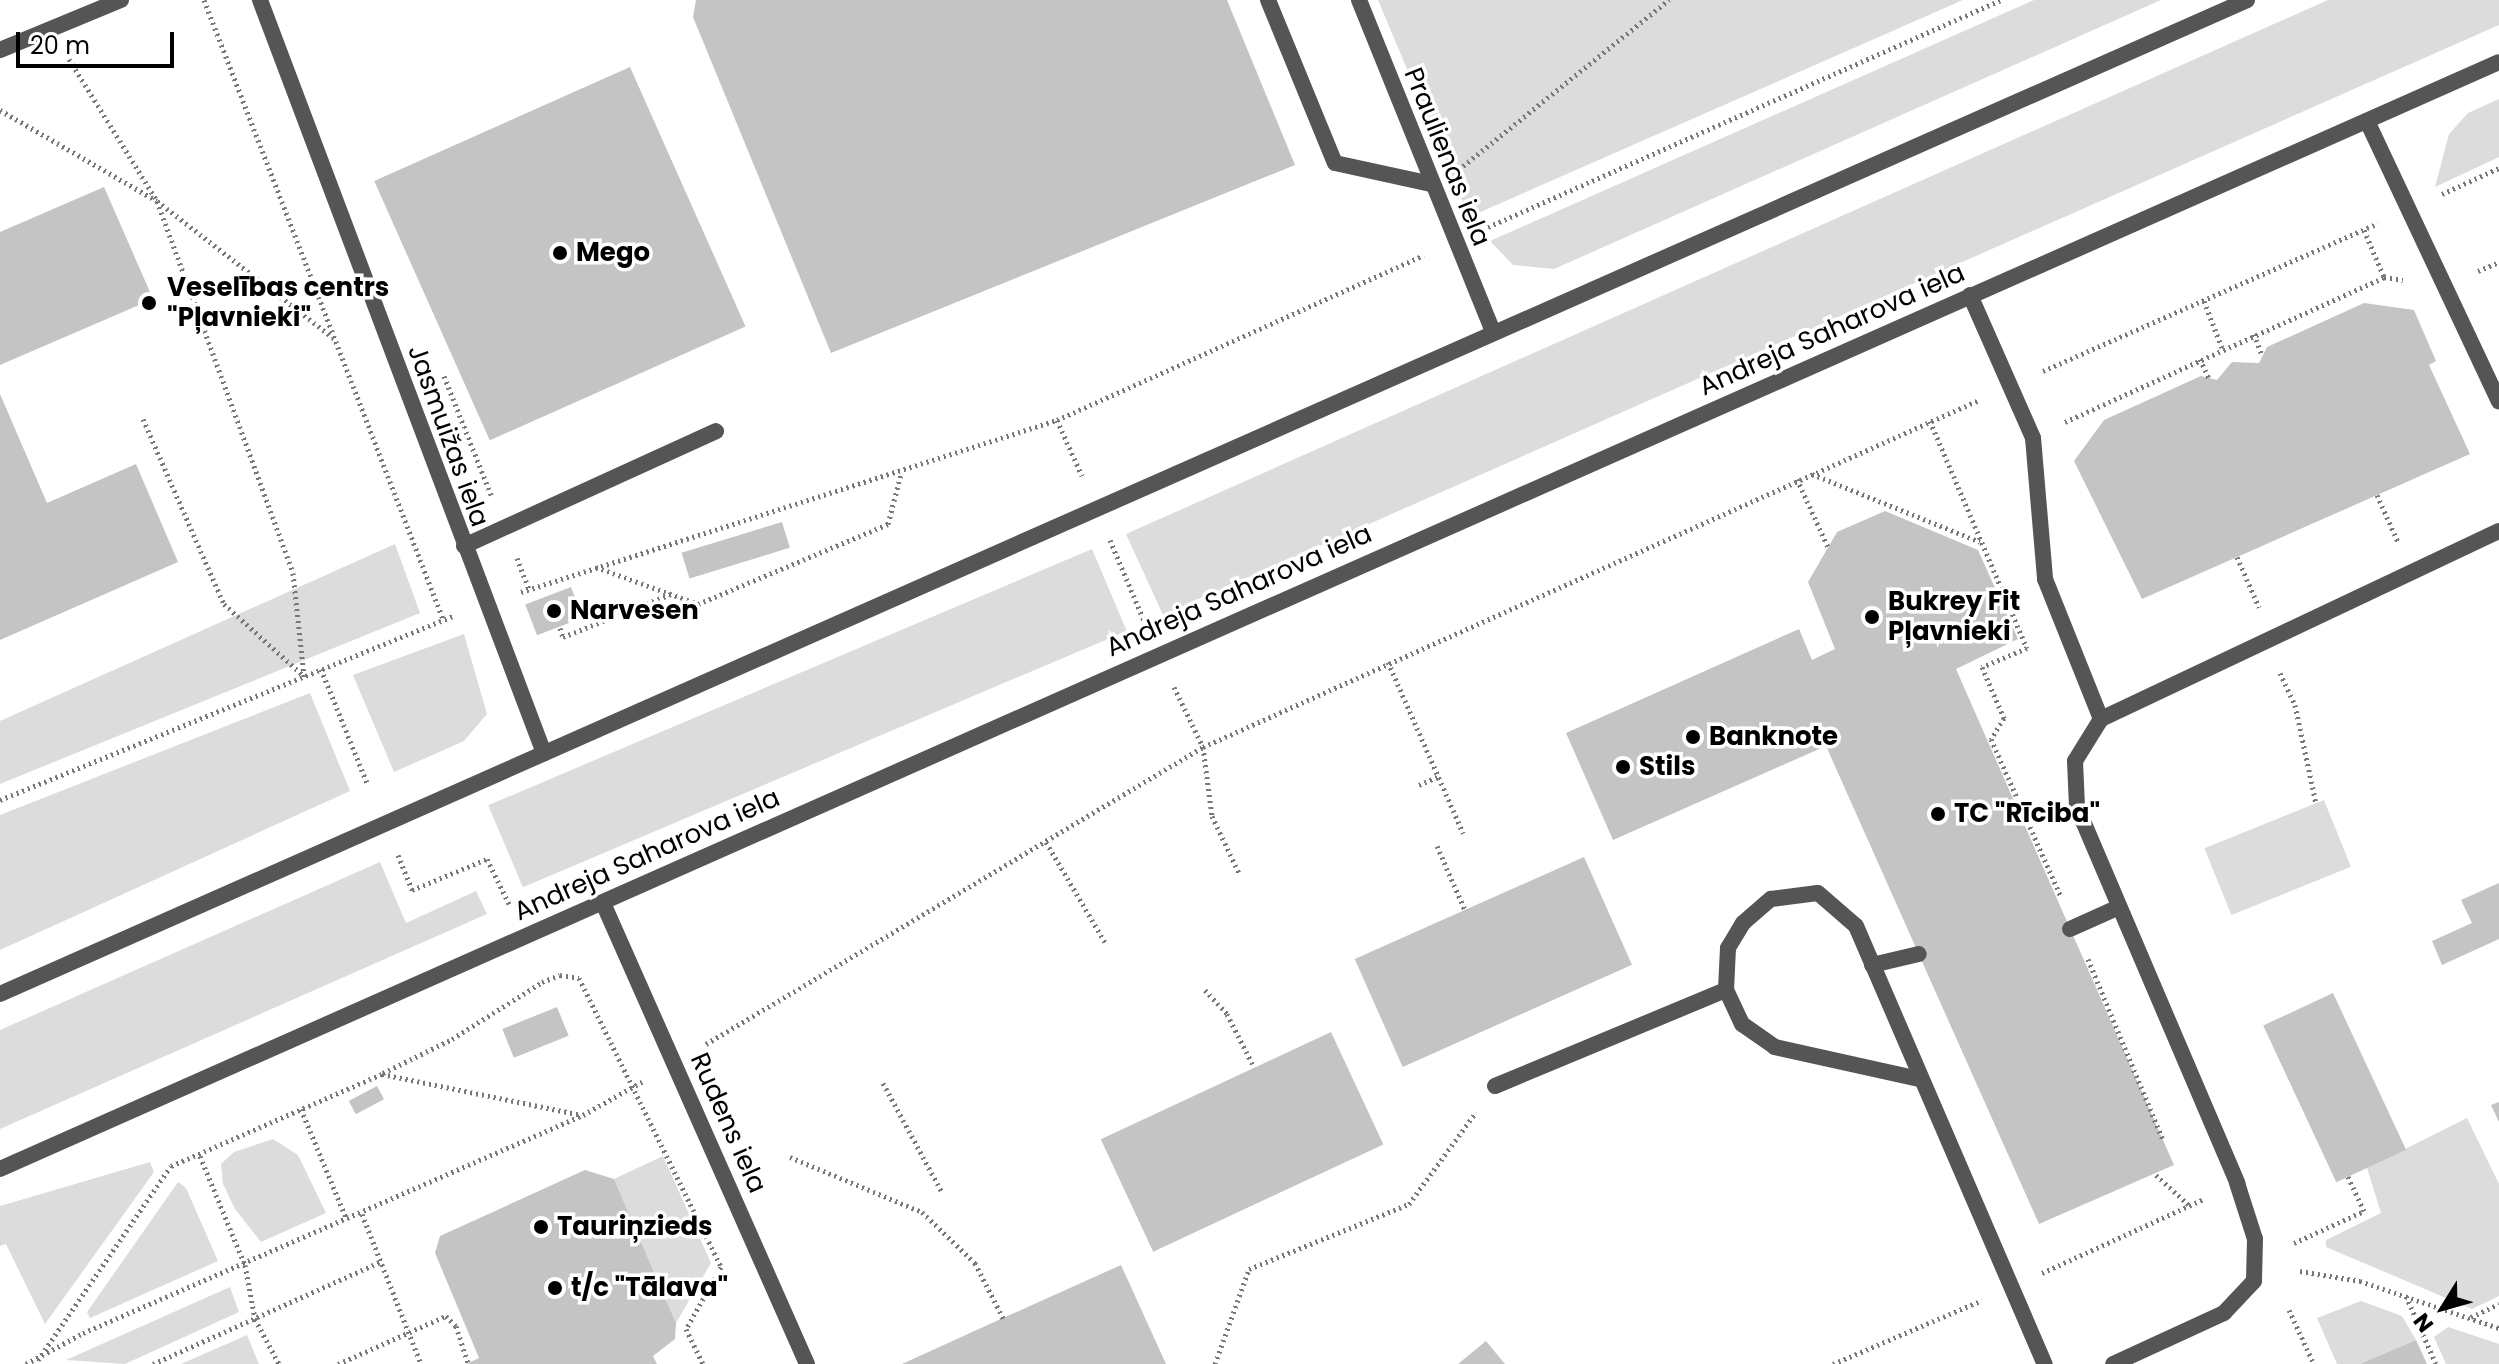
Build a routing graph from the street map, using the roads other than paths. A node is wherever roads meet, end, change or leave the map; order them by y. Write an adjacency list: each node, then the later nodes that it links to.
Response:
1 (121, 0): 6 (street)
2 (260, 0): 15 (street, Jasmuižas iela)
3 (1268, 0): 9 (street)
4 (1359, 0): 9 (street, Praulienas iela)
5 (2247, 0): 11 (street)
6 (0, 50)
7 (2499, 62): 8 (street, Andreja Saharova iela)
8 (2367, 121): 10 (street, Andreja Saharova iela); 12 (street)
9 (1431, 184): 11 (street, Praulienas iela)
10 (1970, 295): 16 (street); 18 (street, Andreja Saharova iela)
11 (1493, 331): 17 (street)
12 (2499, 402)
13 (716, 431): 15 (street)
14 (2499, 531): 16 (street)
15 (464, 546): 17 (street, Jasmuižas iela)
16 (2101, 719): 19 (street)
17 (544, 753): 24 (street)
18 (603, 903): 27 (street, Andreja Saharova iela); 28 (street, Rudens iela)
19 (2117, 908): 20 (street); 30 (street)
20 (2072, 928)
21 (1919, 954): 22 (street)
22 (1872, 965): 23 (street); 25 (street)
23 (1726, 990): 25 (street); 26 (street)
24 (0, 994)
25 (1919, 1079): 29 (street)
26 (1495, 1086)
27 (0, 1169)
28 (807, 1364)
29 (2045, 1364)
30 (2113, 1364)

